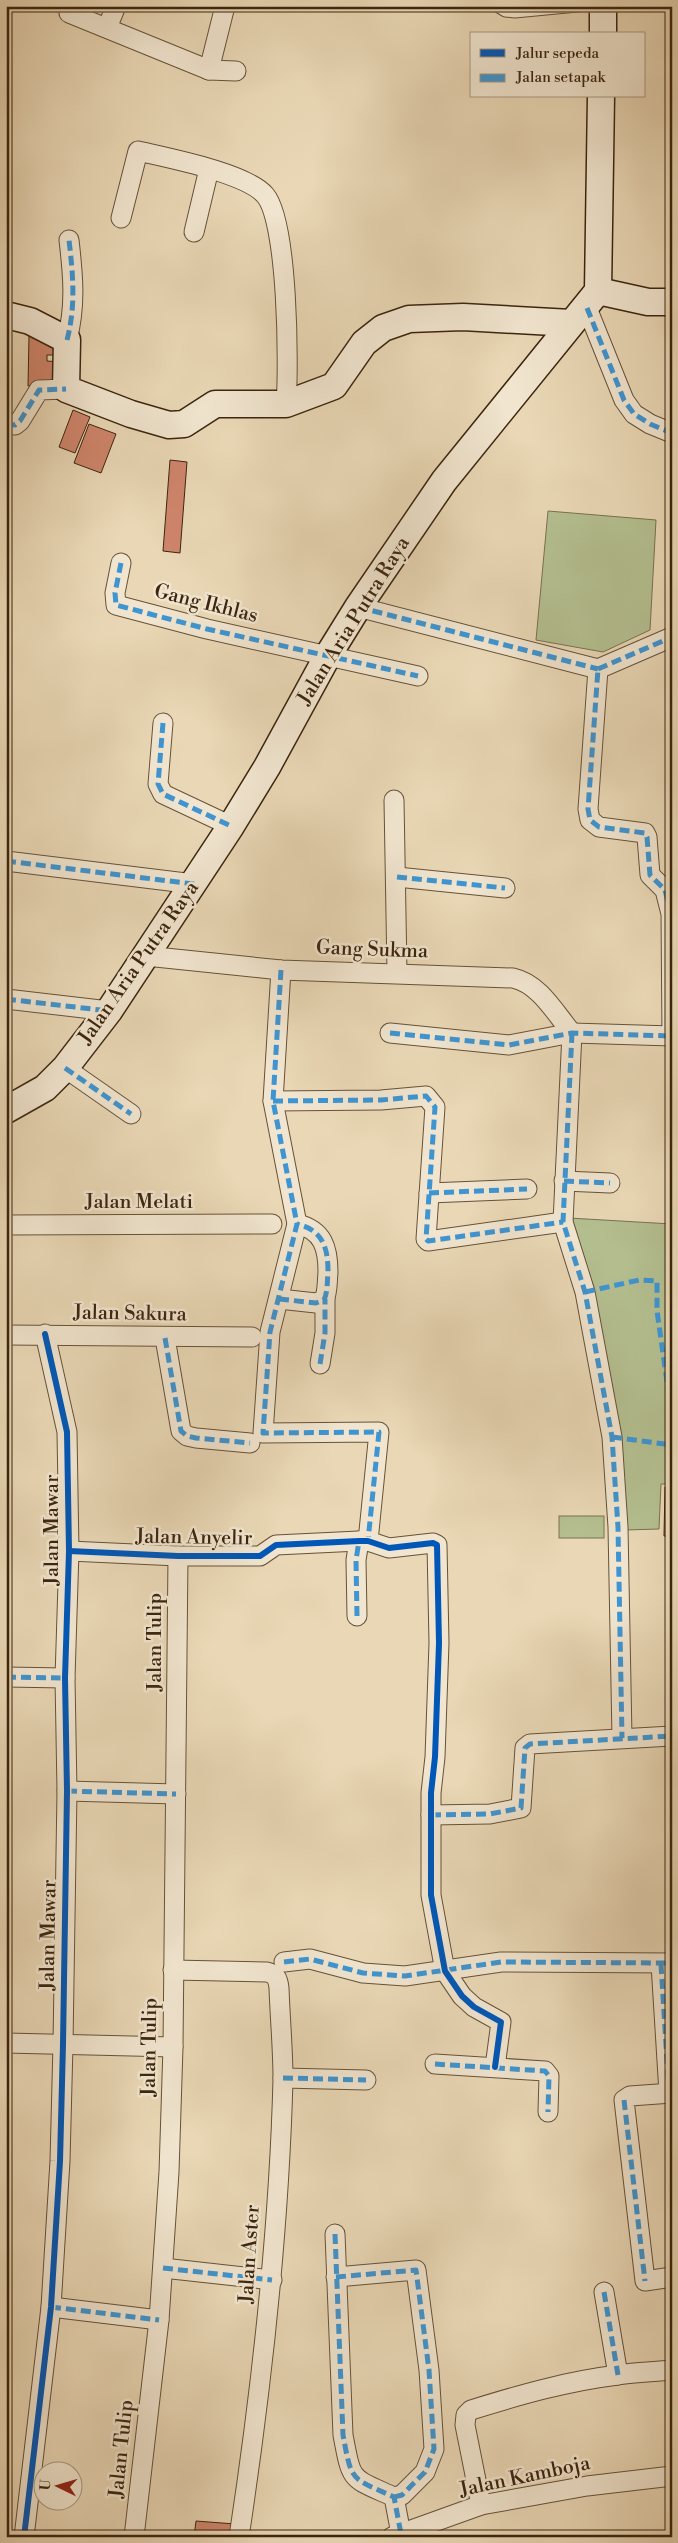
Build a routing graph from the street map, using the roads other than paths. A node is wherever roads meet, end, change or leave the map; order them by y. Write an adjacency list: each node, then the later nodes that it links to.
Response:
1 (116, 6): 7 (street)
2 (225, 6): 9 (street)
3 (495, 6): 4 (lane)
4 (588, 6)
5 (603, 6): 8 (main road)
6 (69, 13): 7 (street)
7 (107, 28): 9 (street)
8 (603, 32)
9 (209, 70): 10 (street)
10 (236, 71)
11 (601, 98): 17 (main road)
12 (209, 169): 13 (street); 14 (street); 21 (street)
13 (121, 218)
14 (194, 232)
15 (68, 240): 19 (street)
16 (672, 302): 17 (main road)
17 (585, 307): 21 (main road); 23 (street); 25 (main road, Jalan Aria Putra Raya)
18 (6, 315): 19 (main road)
19 (67, 340): 20 (main road)
20 (66, 389): 21 (main road); 22 (street)
21 (286, 404)
22 (6, 424)
23 (672, 433)
24 (121, 563): 27 (street, Gang Ikhlas)
25 (358, 607): 27 (main road, Jalan Aria Putra Raya); 28 (street)
26 (672, 637): 28 (street)
27 (327, 657): 29 (street); 32 (main road, Jalan Aria Putra Raya)
28 (598, 669): 43 (street)
29 (418, 676)
30 (163, 723): 32 (street)
31 (394, 800): 34 (street)
32 (231, 826): 35 (main road, Jalan Aria Putra Raya)
33 (6, 861): 35 (street)
34 (397, 877): 36 (street); 39 (street)
35 (194, 884): 37 (main road, Jalan Aria Putra Raya)
36 (505, 888)
37 (146, 956): 38 (street, Gang Sukma); 41 (main road, Jalan Aria Putra Raya)
38 (281, 970): 39 (street, Gang Sukma); 45 (street)
39 (397, 973): 43 (street, Gang Sukma)
40 (6, 999): 41 (street)
41 (110, 1011): 44 (main road, Jalan Aria Putra Raya)
42 (390, 1033): 43 (street)
43 (572, 1034): 48 (street)
44 (65, 1068): 46 (main road, Jalan Aria Putra Raya); 47 (street)
45 (273, 1101): 51 (street); 54 (street)
46 (6, 1110)
47 (131, 1114)
48 (564, 1181): 49 (street); 52 (street)
49 (610, 1183)
50 (527, 1189): 51 (street)
51 (429, 1193): 52 (street)
52 (563, 1222): 71 (street)
53 (272, 1224): 55 (street, Jalan Melati)
54 (297, 1224): 56 (street); 57 (street)
55 (6, 1225)
56 (279, 1299): 57 (street); 64 (street)
57 (325, 1300): 62 (street)
58 (45, 1334): 59 (street, Jalan Sakura); 61 (street, Jalan Sakura); 65 (street, Jalan Mawar)
59 (6, 1335)
60 (252, 1337): 61 (street, Jalan Sakura)
61 (164, 1338): 63 (street)
62 (320, 1364)
63 (250, 1443)
64 (363, 1541): 66 (street, Jalan Anyelir); 67 (street); 74 (street, Jalan Anyelir)
65 (69, 1551): 66 (street, Jalan Anyelir); 69 (street, Jalan Mawar)
66 (178, 1556): 73 (street, Jalan Tulip)
67 (357, 1616)
68 (6, 1677): 69 (street)
69 (65, 1678): 72 (street, Jalan Mawar)
70 (672, 1736): 71 (street)
71 (622, 1738): 74 (street)
72 (67, 1791): 73 (street); 80 (street, Jalan Mawar)
73 (176, 1794): 77 (street, Jalan Tulip)
74 (431, 1814): 78 (street)
75 (666, 1964): 78 (street); 86 (street)
76 (279, 1968): 77 (street); 78 (street); 84 (street, Jalan Aster)
77 (174, 1970): 81 (street, Jalan Tulip)
78 (445, 1972): 83 (street)
79 (6, 2044): 80 (street)
80 (63, 2044): 81 (street); 94 (street, Jalan Mawar)
81 (173, 2046): 89 (street, Jalan Tulip)
82 (435, 2064): 83 (street)
83 (495, 2067): 87 (street)
84 (283, 2078): 85 (street); 92 (street, Jalan Aster)
85 (366, 2080)
86 (671, 2093): 91 (street)
87 (548, 2112)
88 (335, 2234): 90 (street)
89 (163, 2268): 92 (street); 95 (street, Jalan Tulip)
90 (336, 2277): 99 (street); 99 (street)
91 (672, 2277)
92 (272, 2280): 104 (street, Jalan Aster)
93 (604, 2292): 97 (street)
94 (51, 2307): 95 (street); 102 (street, Jalan Mawar)
95 (159, 2320): 103 (street, Jalan Tulip)
96 (672, 2370): 97 (street)
97 (618, 2375): 100 (street)
98 (672, 2476): 100 (street, Jalan Kamboja)
99 (394, 2497): 101 (street)
100 (481, 2505): 101 (street, Jalan Kamboja)
101 (396, 2535)
102 (24, 2537)
103 (134, 2537)
104 (239, 2537)

